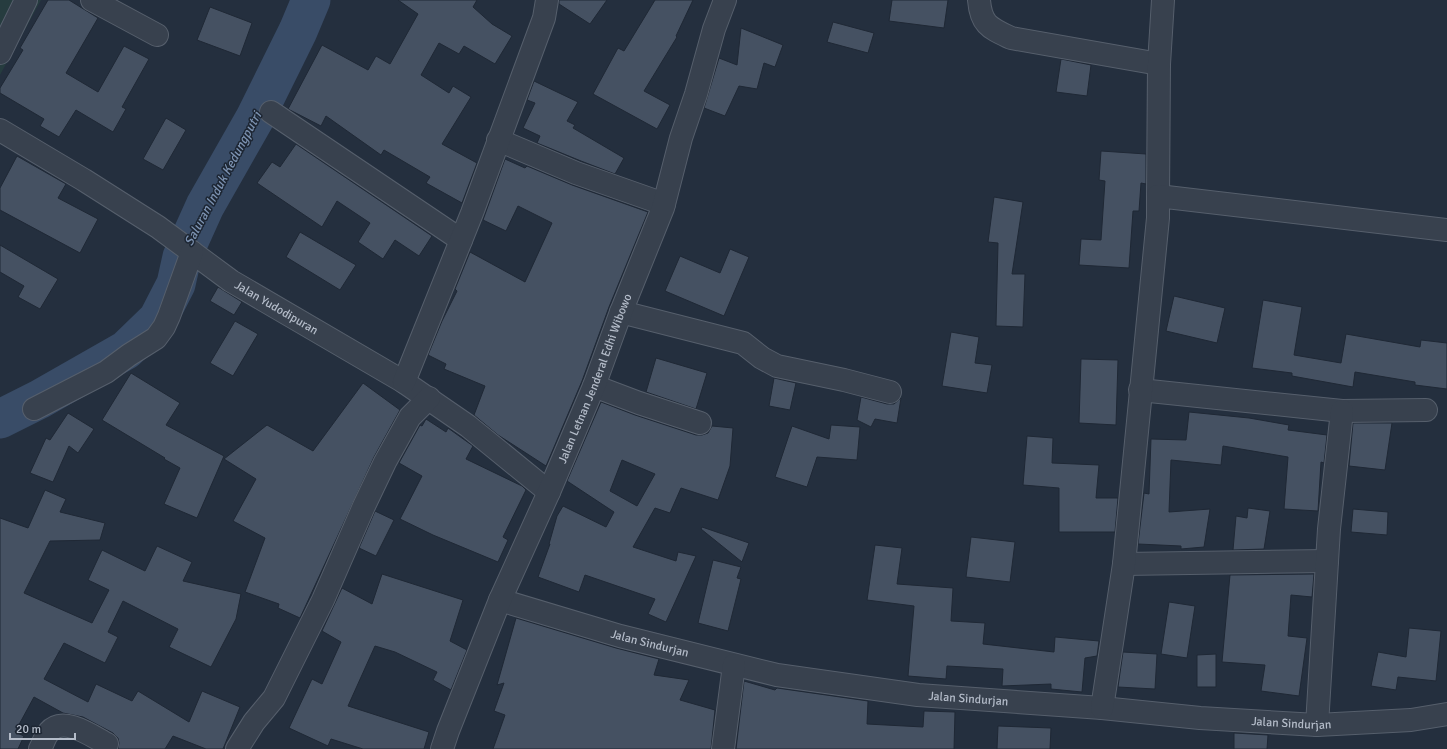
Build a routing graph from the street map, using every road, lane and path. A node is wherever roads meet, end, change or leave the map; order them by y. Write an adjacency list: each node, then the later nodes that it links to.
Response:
1 (26, 0): 8 (street)
2 (92, 0): 7 (street)
3 (547, 0): 12 (street)
4 (725, 0): 14 (street, Jalan Letnan Jenderal Edhi Wibowo)
5 (979, 0): 9 (street)
6 (1164, 0): 9 (street)
7 (157, 34)
8 (0, 53)
9 (1159, 64): 13 (street)
10 (271, 112): 16 (street)
11 (0, 130): 17 (street, Jalan Yudodipuran)
12 (498, 140): 14 (street); 16 (street)
13 (1158, 196): 15 (street); 21 (street)
14 (664, 204): 18 (street, Jalan Letnan Jenderal Edhi Wibowo)
15 (1447, 229)
16 (461, 240): 19 (street)
17 (190, 251): 19 (street, Jalan Yudodipuran); 24 (street)
18 (621, 312): 20 (street, Jalan Letnan Jenderal Edhi Wibowo); 22 (street)
19 (404, 382): 23 (street, Jalan Yudodipuran)
20 (594, 386): 27 (street); 28 (street, Jalan Letnan Jenderal Edhi Wibowo)
21 (1140, 390): 26 (street); 30 (street)
22 (890, 392)
23 (429, 398): 28 (street, Jalan Yudodipuran); 38 (street)
24 (34, 409)
25 (1426, 410): 26 (street)
26 (1342, 411): 29 (street)
27 (700, 423)
28 (549, 492): 31 (street, Jalan Letnan Jenderal Edhi Wibowo)
29 (1328, 561): 30 (street); 35 (street)
30 (1124, 564): 33 (street)
31 (500, 600): 32 (street, Jalan Sindurjan); 39 (street, Jalan Letnan Jenderal Edhi Wibowo)
32 (734, 665): 33 (street, Jalan Sindurjan); 40 (street)
33 (1102, 708): 35 (street, Jalan Sindurjan)
34 (1447, 714): 35 (street, Jalan Sindurjan)
35 (1317, 725)
36 (107, 744): 37 (street)
37 (40, 749)
38 (237, 749)
39 (442, 749)
40 (723, 749)

